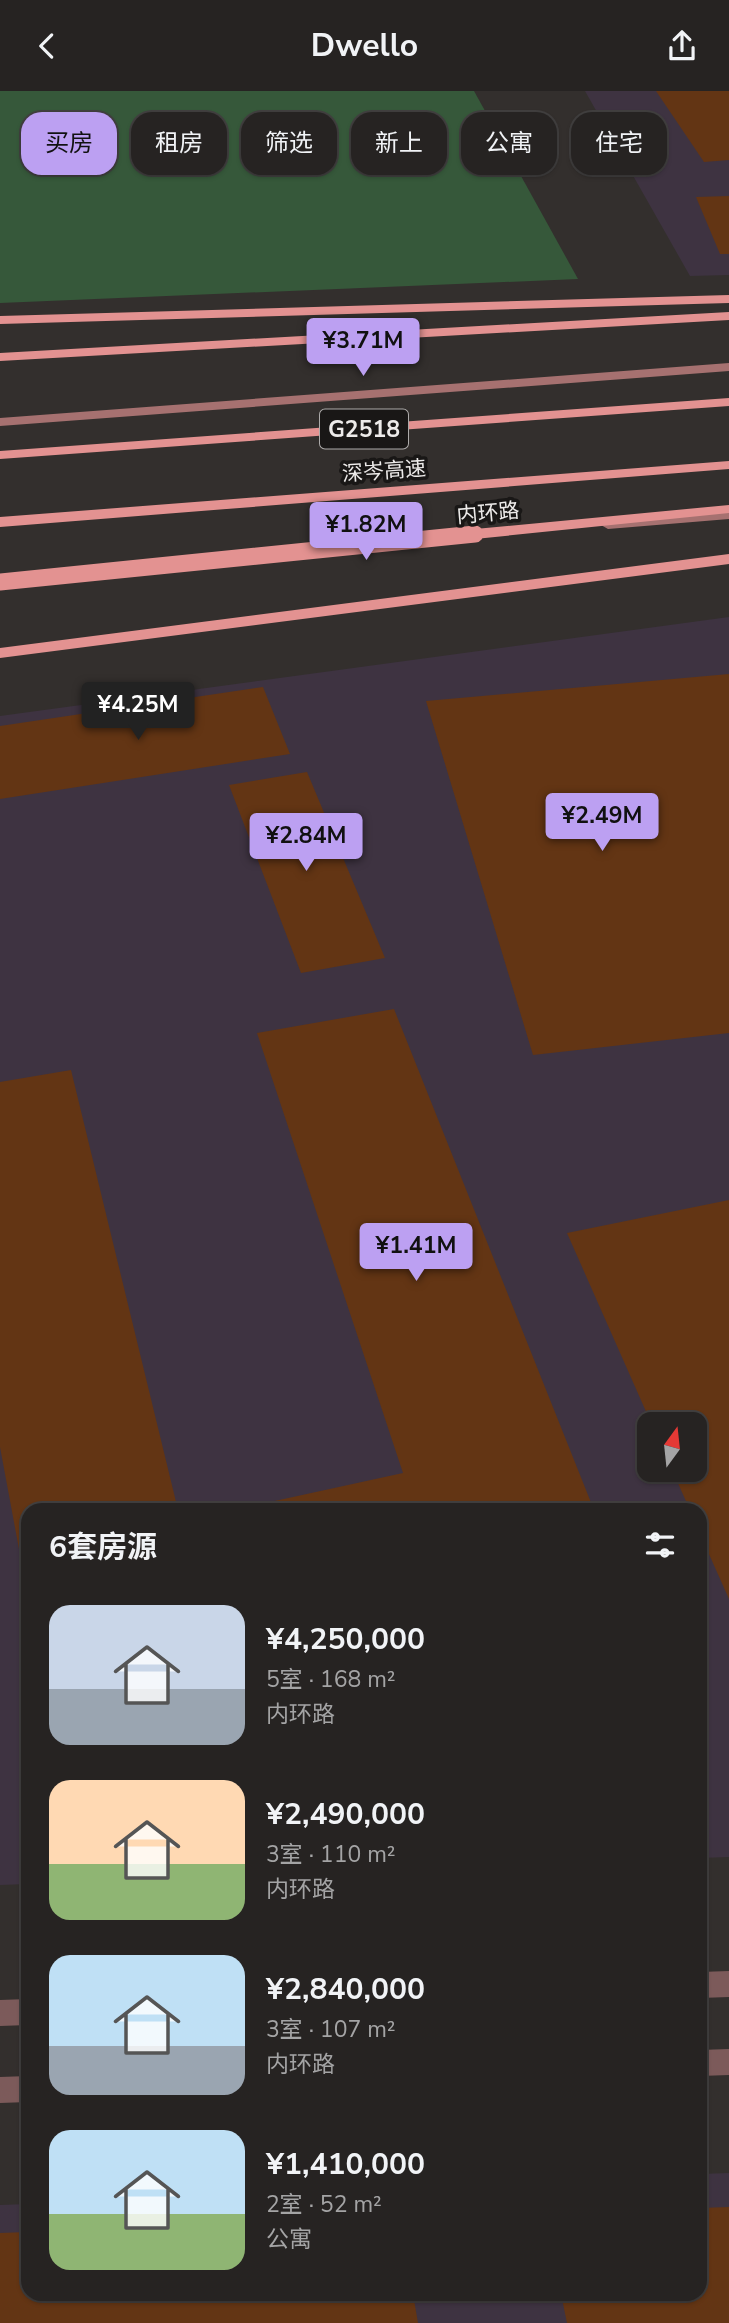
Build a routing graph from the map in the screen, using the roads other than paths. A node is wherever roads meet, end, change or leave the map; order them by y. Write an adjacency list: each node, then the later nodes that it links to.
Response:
1 (729, 299): 3 (highway)
2 (729, 316): 4 (highway)
3 (0, 320)
4 (0, 356)
5 (729, 367): 7 (main road)
6 (729, 402): 8 (highway, 深岑高速 / G2518)
7 (0, 422)
8 (0, 455)
9 (729, 465): 12 (highway, 深岑高速)
10 (729, 509): 15 (highway, bridge)
11 (729, 515): 14 (main road, 内环路)
12 (0, 521)
13 (729, 559): 16 (highway)
14 (0, 574)
15 (0, 582)
16 (0, 653)
17 (729, 1984): 18 (street)
18 (707, 1985)
19 (21, 2012): 20 (street)
20 (0, 2013)
21 (729, 2062): 22 (street)
22 (707, 2063)
23 (21, 2089): 24 (street)
24 (0, 2090)

